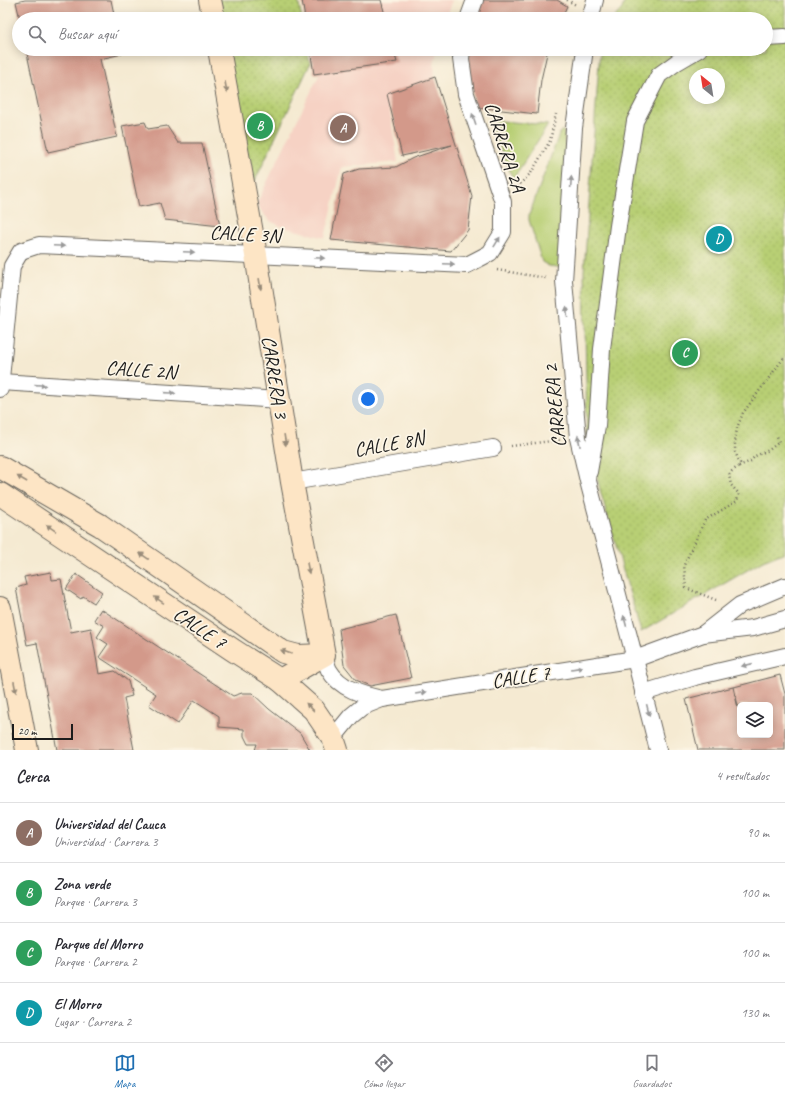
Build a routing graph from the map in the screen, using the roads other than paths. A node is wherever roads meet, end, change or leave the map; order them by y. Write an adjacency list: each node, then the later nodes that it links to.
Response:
1 (210, 0): 4 (main road)
2 (476, 0): 5 (street)
3 (595, 0): 6 (street)
4 (213, 12)
5 (471, 12)
6 (592, 12)
7 (785, 37): 8 (street)
8 (773, 38)
9 (220, 56): 13 (main road, CARRERA 3, one-way to 13)
10 (461, 56): 14 (street, CARRERA 2A, one-way to 10)
11 (584, 56): 19 (street, CARRERA 2, one-way to 11)
12 (686, 56): 19 (street)
13 (256, 256): 14 (street, CALLE 3N, one-way to 14); 15 (street, CALLE 3N, one-way to 13); 16 (main road, CARRERA 3, one-way to 16)
14 (467, 265)
15 (0, 386): 16 (street, CALLE 2N, one-way to 16)
16 (279, 400): 20 (main road, CARRERA 3, one-way to 20)
17 (493, 448): 20 (street, CALLE 8N)
18 (0, 467): 26 (main road, CALLE 7, one-way to 18)
19 (588, 481): 28 (street, CARRERA 2, one-way to 19)
20 (292, 482): 26 (main road, CARRERA 3, one-way to 26)
21 (0, 494): 29 (main road, CALLE 7, one-way to 21)
22 (785, 586): 25 (street)
23 (0, 608): 33 (main road, one-way to 33)
24 (785, 619): 25 (street)
25 (703, 634): 28 (street, CALLE 7)
26 (324, 655): 29 (main road); 31 (street, CALLE 7)
27 (785, 656): 30 (street, one-way to 30)
28 (635, 659): 30 (street, CARRERA 2); 31 (street, CALLE 7, one-way to 28)
29 (280, 680): 32 (main road, CALLE 7, one-way to 29)
30 (643, 693): 34 (street, CARRERA 2, one-way to 34)
31 (382, 699): 32 (street, CALLE 7)
32 (335, 744)
33 (27, 750)
34 (658, 750)

